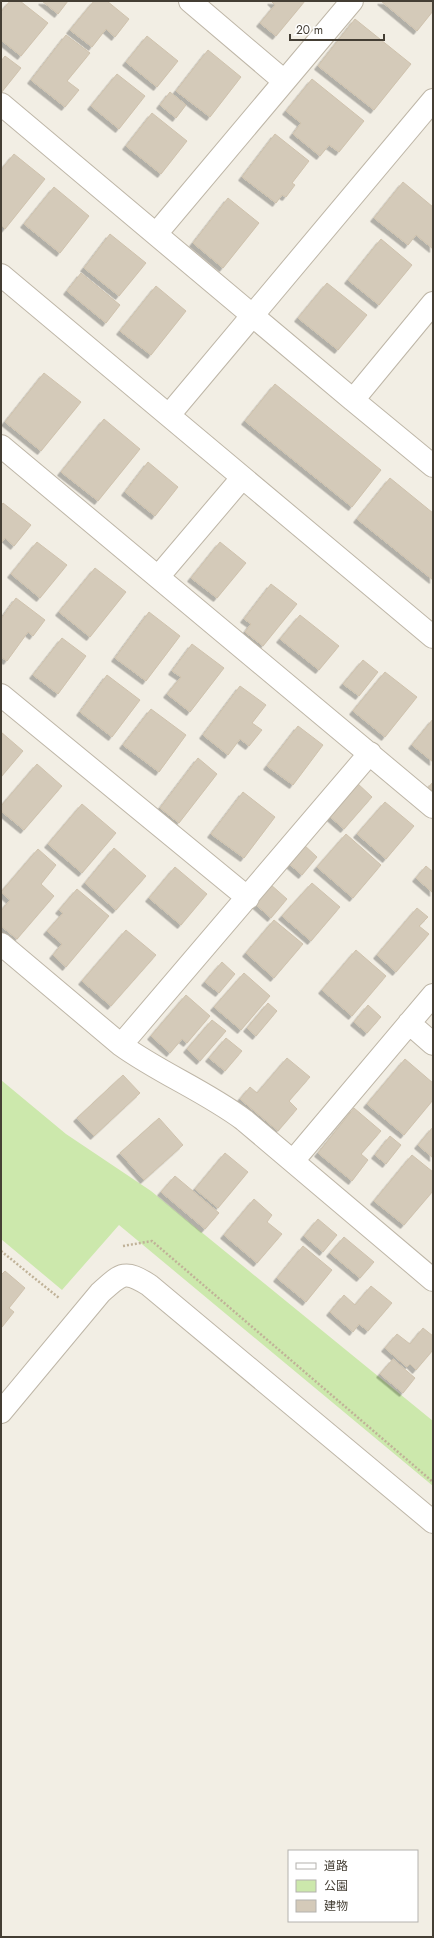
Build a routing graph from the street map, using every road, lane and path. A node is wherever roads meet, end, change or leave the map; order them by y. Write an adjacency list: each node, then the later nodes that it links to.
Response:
1 (190, 1): 3 (street)
2 (352, 1): 3 (street)
3 (284, 81): 6 (street)
4 (433, 100): 9 (street)
5 (1, 104): 6 (street)
6 (156, 234): 9 (street)
7 (1, 275): 11 (street)
8 (433, 303): 10 (street)
9 (253, 315): 10 (street); 11 (street)
10 (353, 400): 13 (street)
11 (169, 415): 14 (street)
12 (1, 446): 15 (street)
13 (433, 466)
14 (242, 478): 15 (street); 16 (street)
15 (158, 577): 18 (street)
16 (433, 637)
17 (1, 694): 20 (street)
18 (370, 753): 19 (street); 20 (street)
19 (433, 807)
20 (248, 898): 25 (street)
21 (1, 944): 25 (street)
22 (433, 995): 23 (street)
23 (409, 1023): 24 (street); 26 (street)
24 (433, 1044)
25 (121, 1045): 26 (street)
26 (293, 1161): 28 (street)
27 (1, 1250): 29 (path)
28 (433, 1280)
29 (80, 1317): 30 (street); 31 (street)
30 (1, 1412)
31 (433, 1522)

